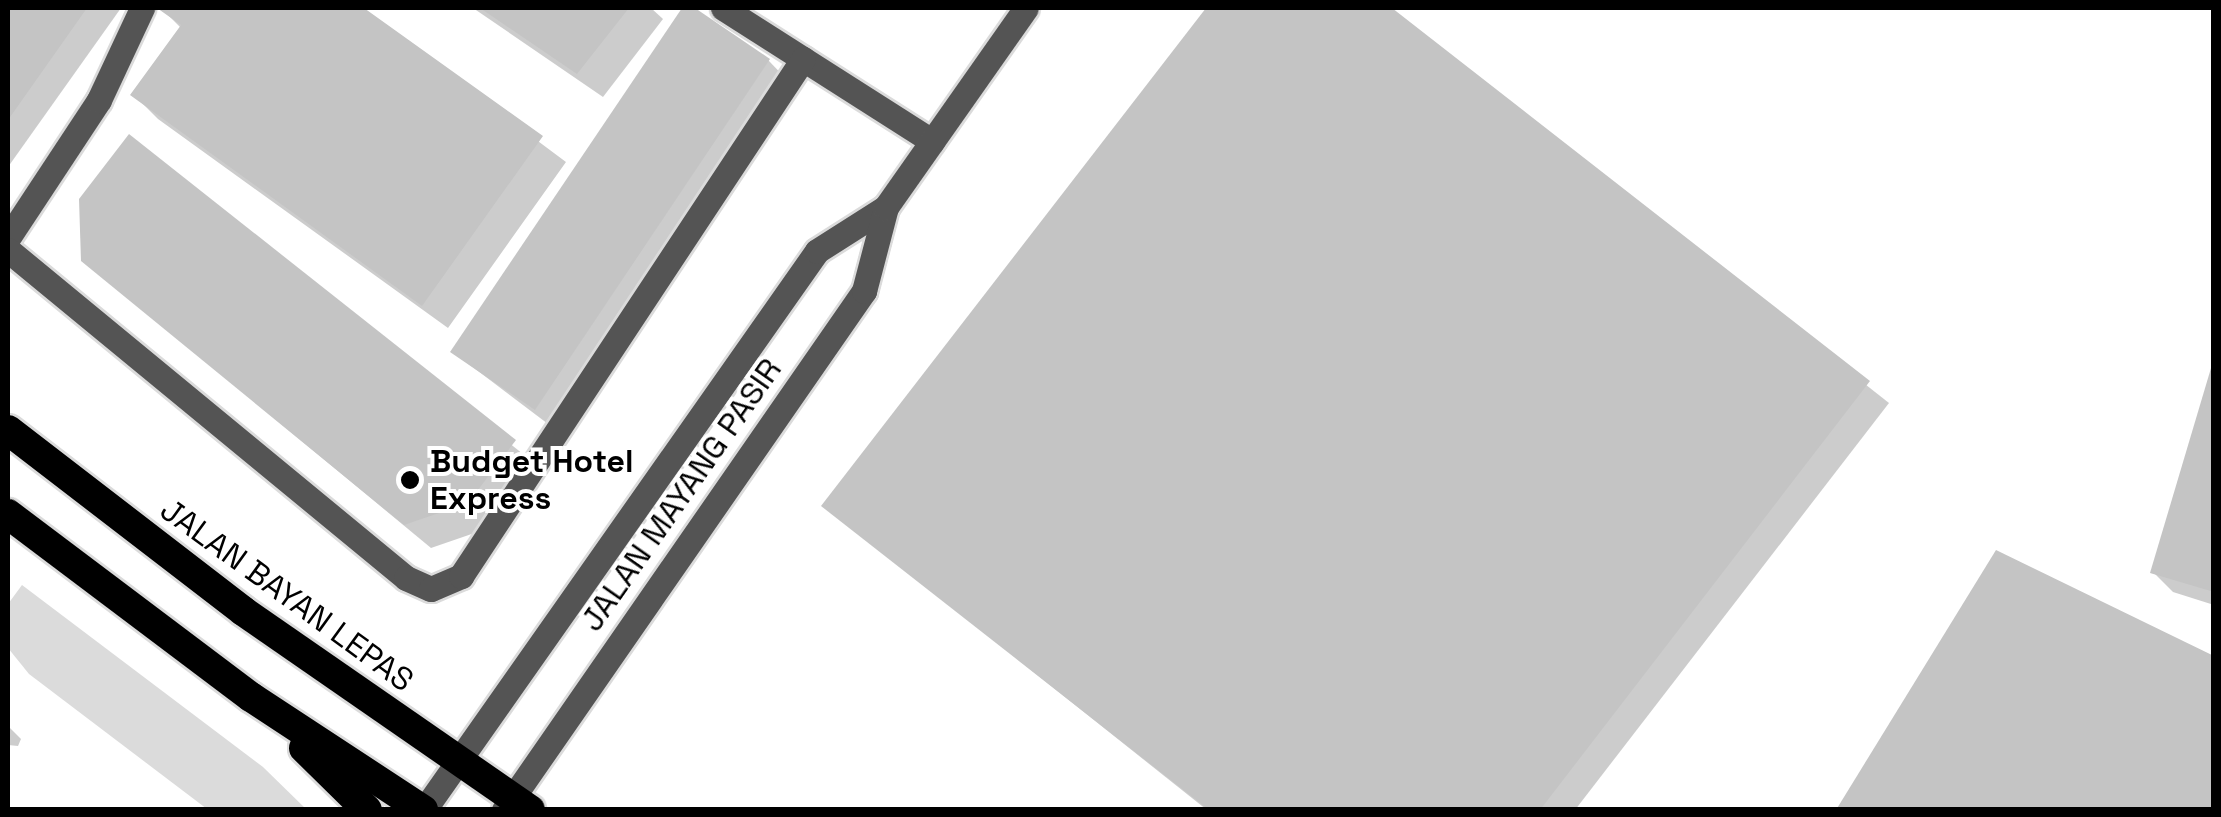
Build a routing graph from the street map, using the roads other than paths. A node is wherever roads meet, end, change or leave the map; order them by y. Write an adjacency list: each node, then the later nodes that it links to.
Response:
1 (142, 8): 7 (street)
2 (723, 8): 4 (street)
3 (1026, 8): 5 (street, JALAN MAYANG PASIR)
4 (803, 59): 5 (street); 8 (street)
5 (932, 141): 6 (street, JALAN MAYANG PASIR)
6 (886, 207): 12 (street, JALAN MAYANG PASIR); 13 (street, JALAN MAYANG PASIR)
7 (8, 238)
8 (8, 250)
9 (8, 430): 12 (highway, JALAN BAYAN LEPAS)
10 (8, 514): 11 (highway)
11 (251, 698): 14 (highway); 15 (highway)
12 (458, 759): 13 (highway, JALAN BAYAN LEPAS); 15 (street, JALAN MAYANG PASIR)
13 (515, 806)
14 (367, 810)
15 (423, 810)

